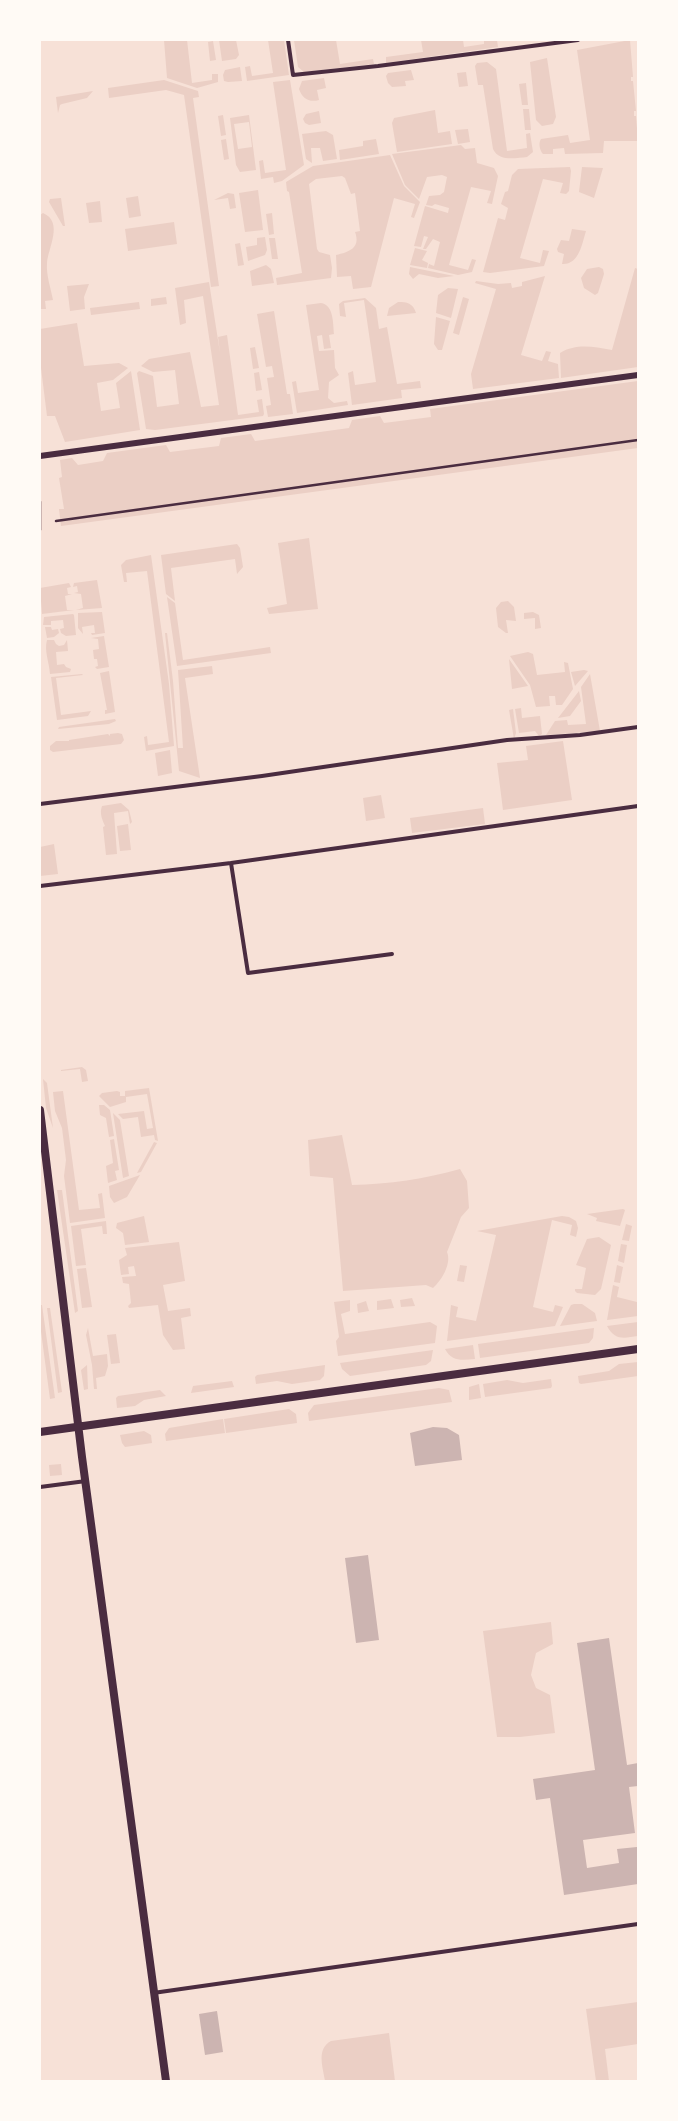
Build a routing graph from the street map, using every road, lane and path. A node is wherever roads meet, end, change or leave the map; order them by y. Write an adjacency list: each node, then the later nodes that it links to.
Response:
1 (288, 40): 2 (street)
2 (578, 40)
3 (638, 375): 5 (street)
4 (638, 440): 6 (lane)
5 (40, 456)
6 (56, 521)
7 (638, 727): 8 (street)
8 (40, 804)
9 (638, 806): 10 (street)
10 (231, 863): 11 (street); 12 (street)
11 (40, 886)
12 (392, 954)
13 (40, 1110): 15 (main road)
14 (638, 1349): 15 (main road)
15 (80, 1426): 16 (main road); 17 (main road)
16 (40, 1432)
17 (86, 1481): 18 (street); 20 (main road)
18 (40, 1487)
19 (638, 1924): 20 (street)
20 (153, 1993): 21 (main road)
21 (166, 2081)

